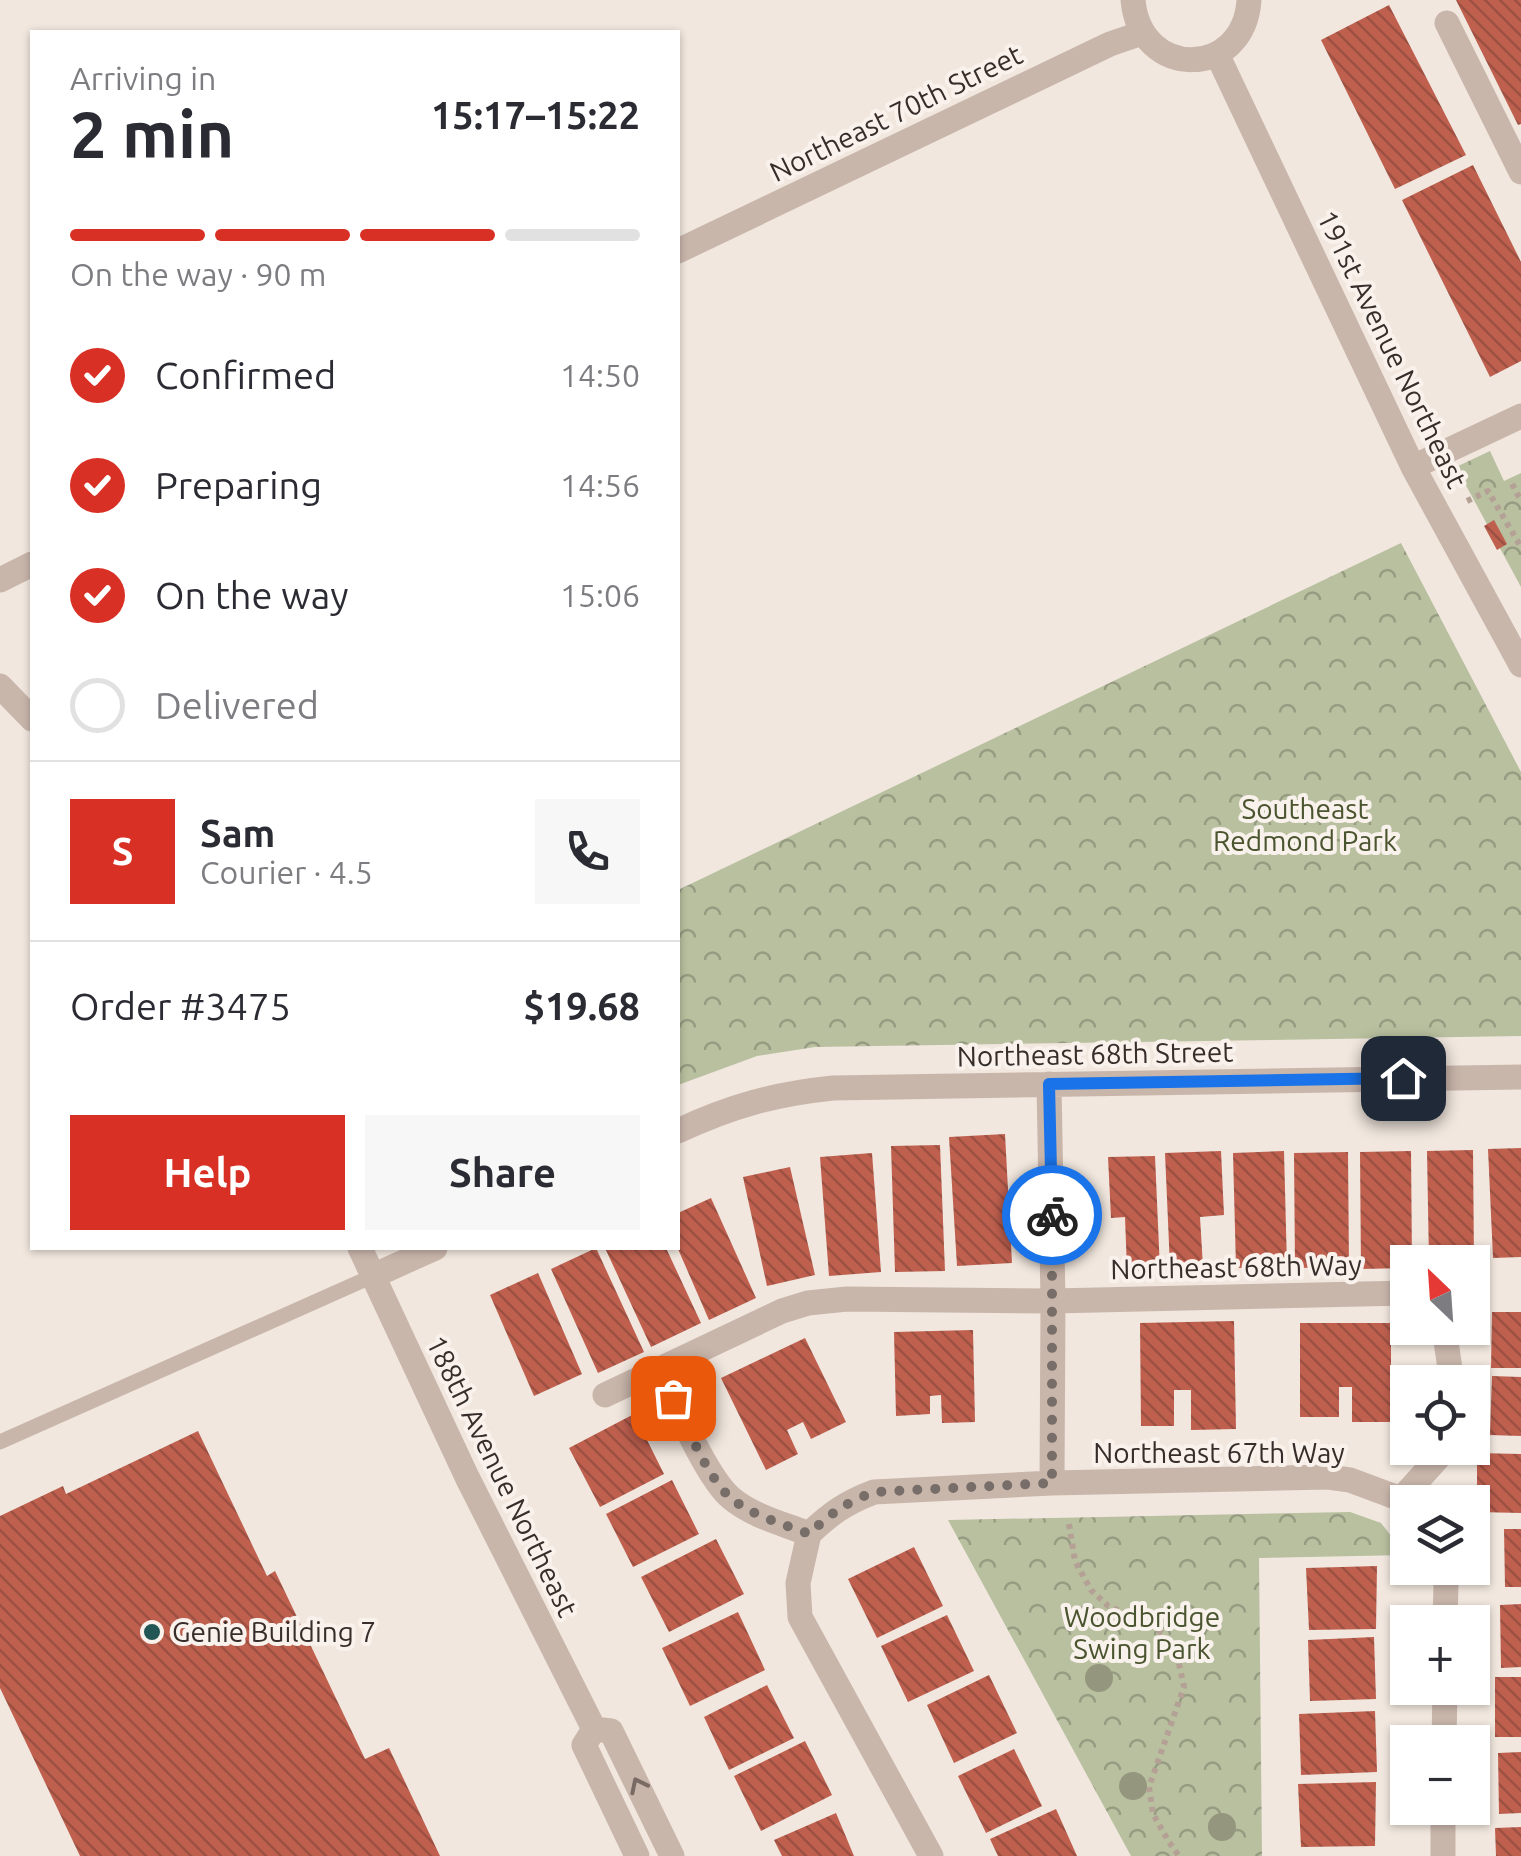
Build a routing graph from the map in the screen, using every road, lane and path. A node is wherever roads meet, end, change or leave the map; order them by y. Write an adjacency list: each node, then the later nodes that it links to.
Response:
1 (1133, 0): 4 (street)
2 (1249, 0): 5 (street)
3 (1447, 23): 6 (street)
4 (1142, 33): 5 (street); 7 (street, Northeast 70th Street)
5 (1217, 54): 9 (street, 191st Avenue Northeast)
6 (1521, 172)
7 (680, 250)
8 (1521, 416): 9 (street)
9 (1413, 467): 16 (street, 191st Avenue Northeast)
10 (1512, 484): 11 (path)
11 (1521, 500)
12 (1467, 502): 13 (path)
13 (1521, 547)
14 (30, 565): 15 (street)
15 (0, 580)
16 (1521, 665)
17 (0, 686): 18 (street)
18 (30, 717)
19 (1521, 1076): 20 (street, Northeast 68th Street)
20 (1049, 1084): 21 (street, Northeast 68th Street); 26 (street)
21 (680, 1130)
22 (361, 1250): 24 (street, 188th Avenue Northeast)
23 (432, 1250): 24 (street)
24 (374, 1276): 29 (lane); 36 (street, 188th Avenue Northeast)
25 (1390, 1293): 26 (street, Northeast 68th Way)
26 (1054, 1300): 27 (street, Northeast 68th Way); 31 (street)
27 (659, 1370): 28 (street, Northeast 68th Way); 35 (street)
28 (606, 1395)
29 (0, 1442)
30 (1434, 1465): 32 (street)
31 (1052, 1483): 33 (street, Northeast 67th Way); 35 (street, Northeast 67th Way)
32 (1418, 1485)
33 (1390, 1496)
34 (1070, 1524): 41 (path)
35 (809, 1534): 40 (street)
36 (594, 1729): 38 (street, 188th Avenue Northeast); 39 (street, 188th Avenue Northeast, one-way to 36)
37 (1443, 1825): 42 (street)
38 (636, 1856)
39 (672, 1856)
40 (930, 1856)
41 (1180, 1856)
42 (1443, 1856)

